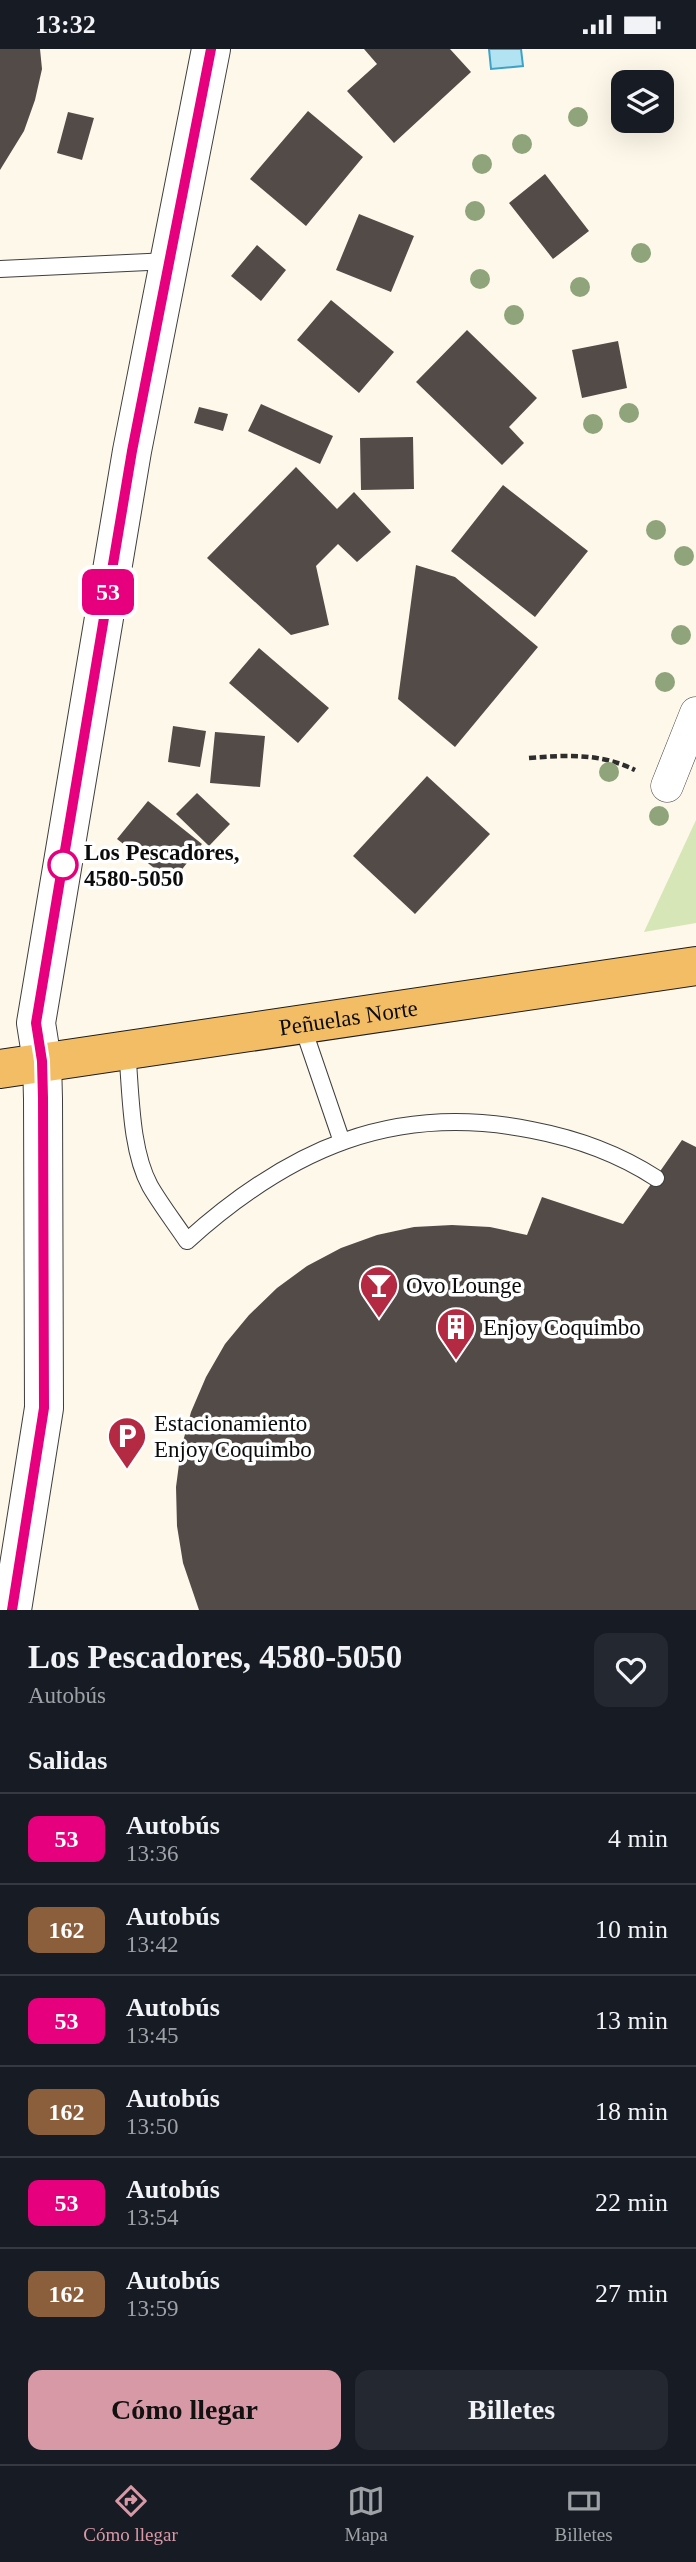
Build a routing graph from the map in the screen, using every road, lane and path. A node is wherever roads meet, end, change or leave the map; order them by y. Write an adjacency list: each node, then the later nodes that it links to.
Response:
1 (211, 49): 2 (street)
2 (169, 261): 3 (lane); 10 (street)
3 (0, 269)
4 (696, 713): 6 (street)
5 (529, 758): 6 (path)
6 (667, 786)
7 (696, 966): 8 (main road, Peñuelas Norte)
8 (302, 1025): 9 (main road, Peñuelas Norte); 12 (lane)
9 (127, 1051): 10 (main road, Peñuelas Norte); 12 (lane)
10 (42, 1061): 11 (main road, Peñuelas Norte); 14 (street)
11 (0, 1069)
12 (342, 1142): 13 (lane)
13 (656, 1178)
14 (12, 1610)

